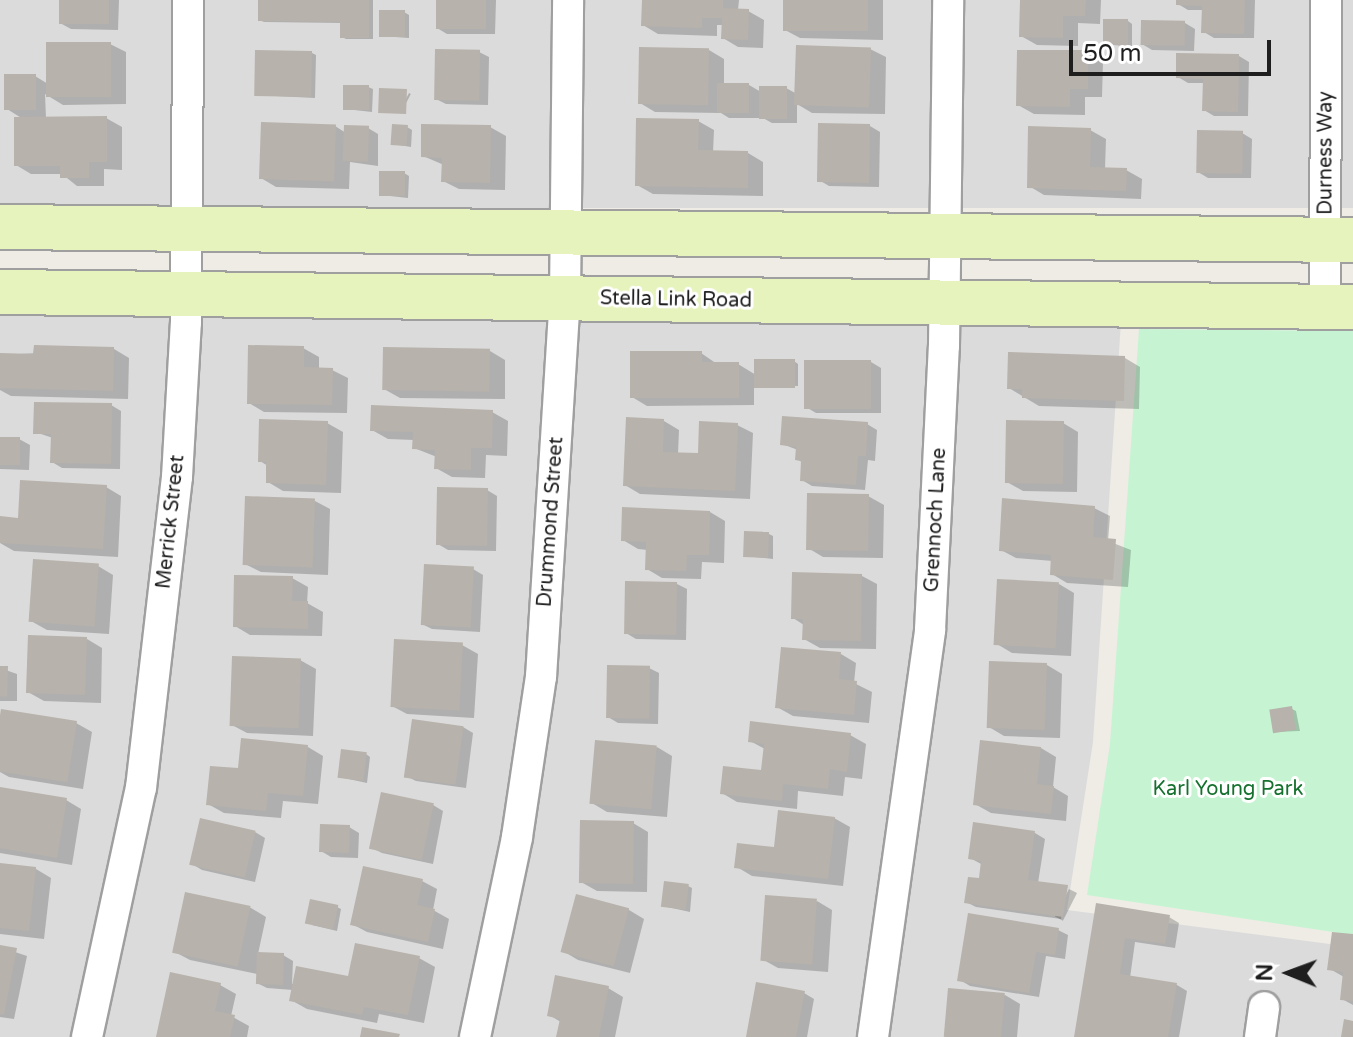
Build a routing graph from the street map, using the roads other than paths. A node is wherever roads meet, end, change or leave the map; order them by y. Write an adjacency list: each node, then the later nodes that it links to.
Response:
1 (188, 0): 6 (street, Merrick Street)
2 (568, 0): 7 (street, Drummond Street)
3 (948, 0): 8 (street, Grennoch Lane)
4 (1326, 0): 9 (street, Durness Way)
5 (0, 227): 6 (main road)
6 (187, 230): 7 (main road); 11 (street, Merrick Street)
7 (565, 233): 8 (main road); 12 (street, Drummond Street)
8 (946, 236): 9 (main road); 13 (street, Grennoch Lane)
9 (1339, 240): 14 (street, Durness Way)
10 (0, 292): 11 (main road, Stella Link Road)
11 (187, 295): 12 (main road, Stella Link Road); 16 (street, Merrick Street)
12 (565, 299): 13 (main road, Stella Link Road); 17 (street, Drummond Street)
13 (945, 303): 14 (main road, Stella Link Road); 18 (street, Grennoch Lane)
14 (1339, 307)
15 (1264, 1007): 19 (street)
16 (87, 1037)
17 (475, 1037)
18 (873, 1037)
19 (1260, 1037)

